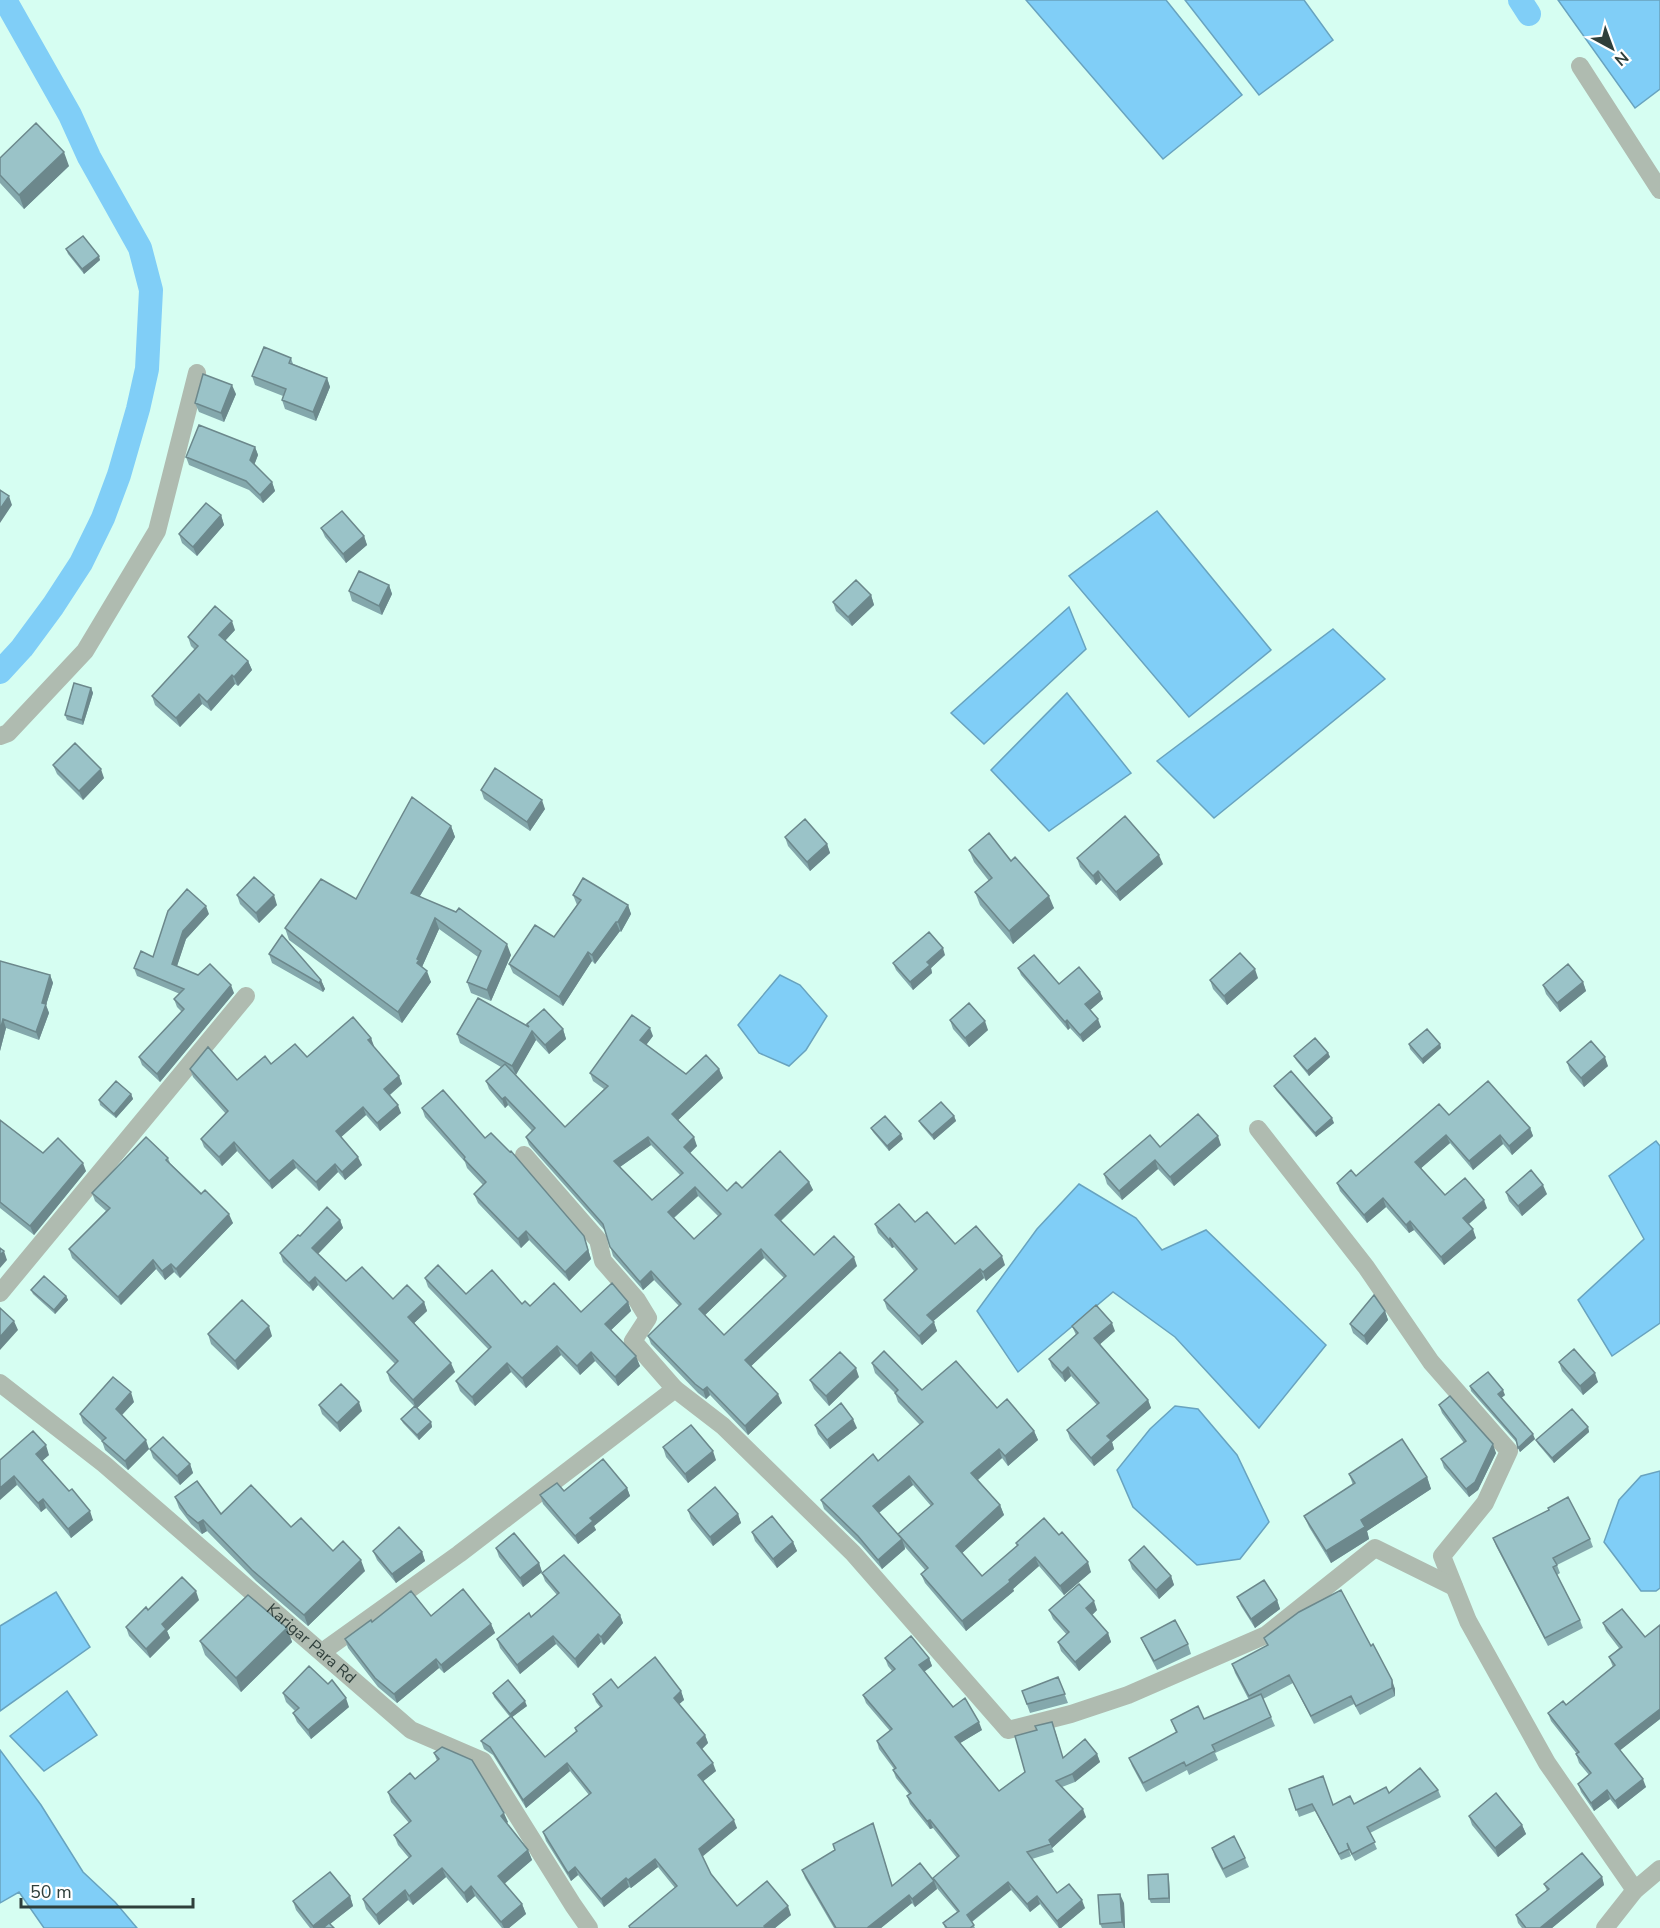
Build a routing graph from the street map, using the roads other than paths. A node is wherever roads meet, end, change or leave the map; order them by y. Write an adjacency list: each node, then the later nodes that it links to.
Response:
1 (1580, 66): 2 (street)
2 (1660, 189)
3 (197, 373): 4 (street)
4 (0, 736)
5 (246, 996): 8 (street)
6 (1258, 1129): 11 (street)
7 (524, 1155): 10 (street)
8 (0, 1293)
9 (0, 1383): 12 (street, Karigar Para Rd)
10 (675, 1389): 11 (street); 12 (street)
11 (1454, 1587): 14 (street)
12 (322, 1652): 15 (street, Karigar Para Rd)
13 (1660, 1869): 14 (street)
14 (1635, 1890): 16 (street)
15 (589, 1928)
16 (1605, 1928)

